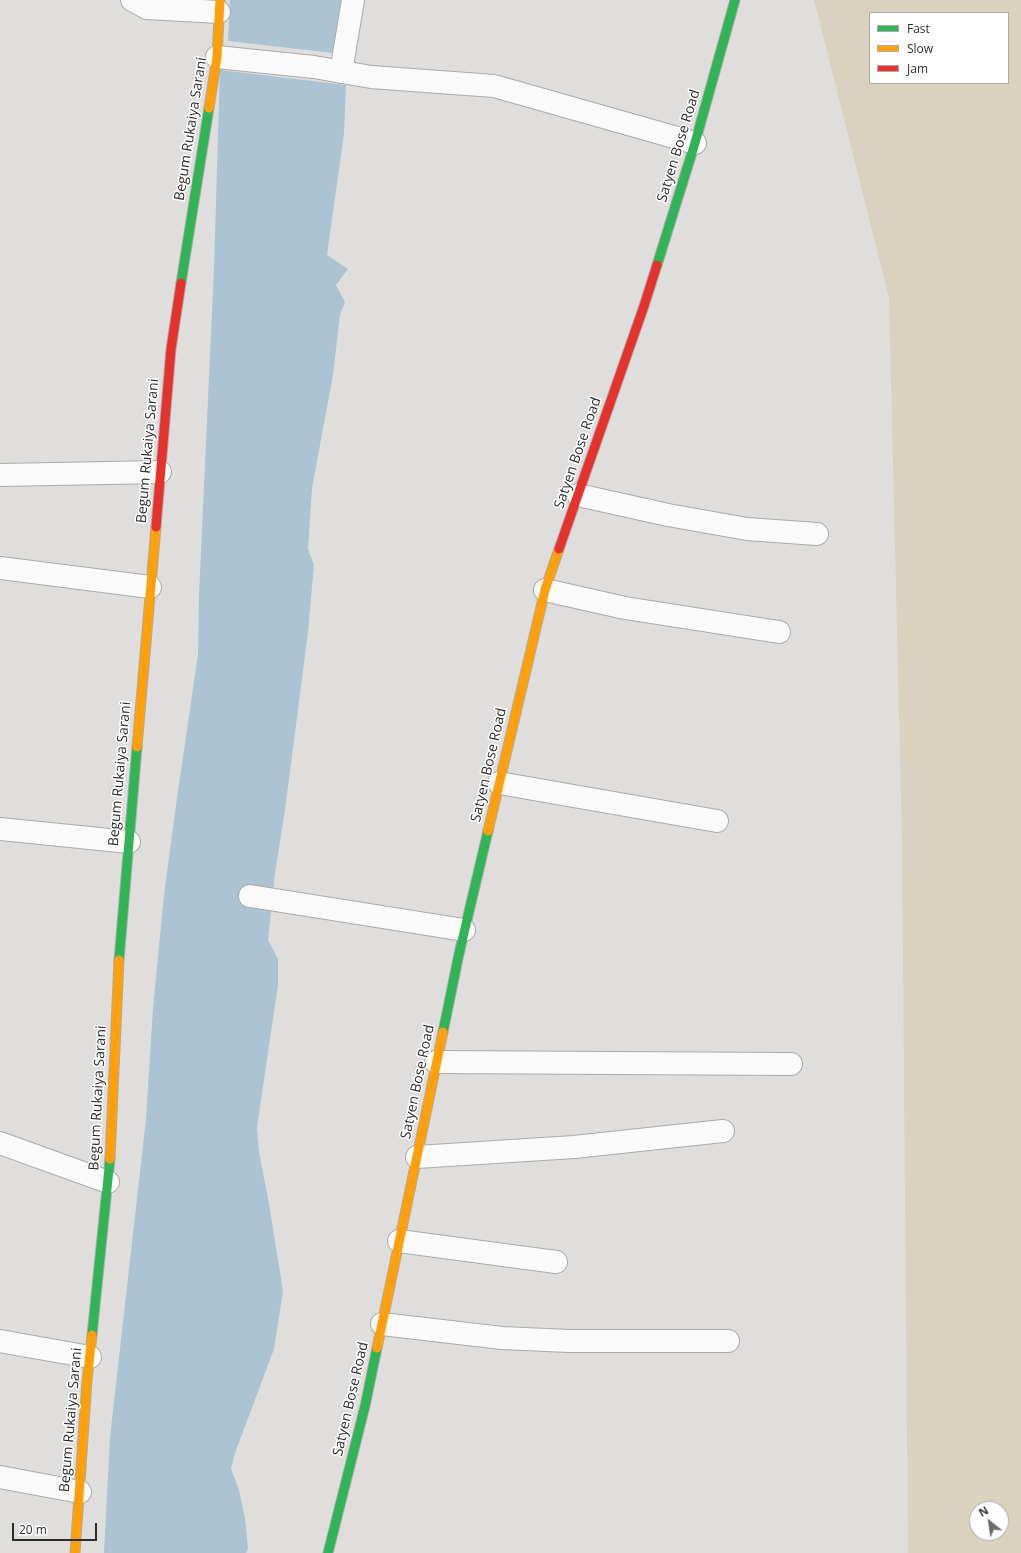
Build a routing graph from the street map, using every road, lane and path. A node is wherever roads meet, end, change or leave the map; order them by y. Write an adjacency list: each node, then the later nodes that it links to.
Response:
1 (132, 0): 4 (street)
2 (353, 0): 6 (street)
3 (735, 0): 7 (main road, Satyen Bose Road)
4 (219, 6): 5 (main road, Begum Rukaiya Sarani)
5 (217, 57): 6 (street); 8 (main road, Begum Rukaiya Sarani)
6 (341, 72): 7 (street)
7 (695, 143): 10 (main road, Satyen Bose Road)
8 (160, 472): 9 (street); 13 (main road, Begum Rukaiya Sarani)
9 (0, 476)
10 (578, 494): 11 (street); 14 (main road, Satyen Bose Road)
11 (817, 534)
12 (0, 568): 13 (street)
13 (150, 587): 19 (main road, Begum Rukaiya Sarani)
14 (545, 590): 15 (street); 16 (main road, Satyen Bose Road)
15 (779, 632)
16 (499, 783): 17 (street); 21 (main road, Satyen Bose Road)
17 (717, 821)
18 (0, 829): 19 (street)
19 (129, 842): 27 (main road, Begum Rukaiya Sarani)
20 (250, 896): 21 (street)
21 (464, 930): 22 (main road, Satyen Bose Road)
22 (436, 1062): 23 (street); 26 (main road, Satyen Bose Road)
23 (790, 1064)
24 (723, 1131): 26 (street)
25 (0, 1143): 27 (street)
26 (417, 1157): 28 (main road, Satyen Bose Road)
27 (108, 1182): 33 (main road, Begum Rukaiya Sarani)
28 (399, 1241): 29 (street); 30 (main road, Satyen Bose Road)
29 (556, 1262)
30 (382, 1324): 32 (street); 37 (main road, Satyen Bose Road)
31 (0, 1341): 33 (street)
32 (728, 1341)
33 (90, 1357): 35 (main road, Begum Rukaiya Sarani)
34 (0, 1477): 35 (street)
35 (80, 1492): 36 (main road, Begum Rukaiya Sarani)
36 (75, 1553)
37 (328, 1553)

